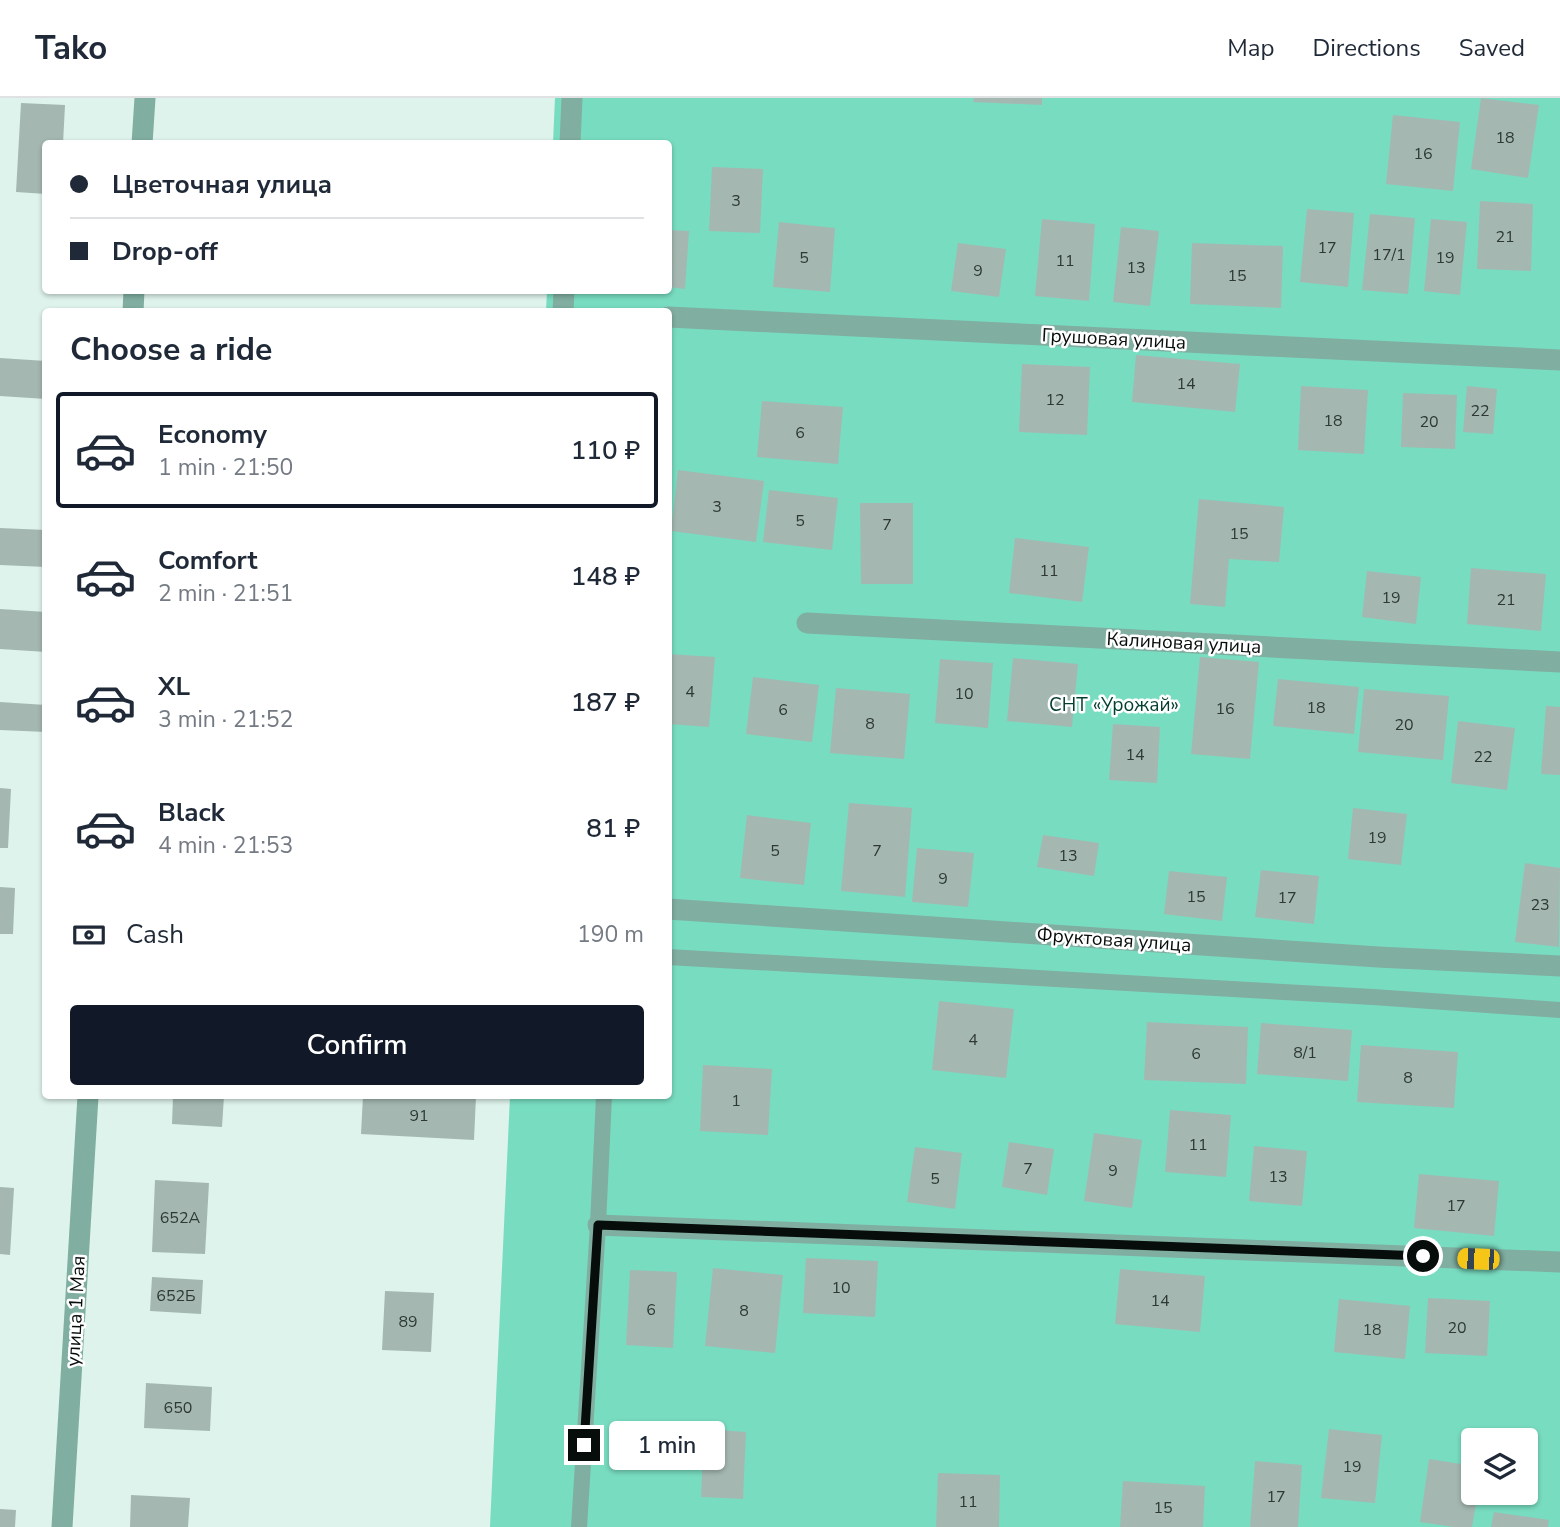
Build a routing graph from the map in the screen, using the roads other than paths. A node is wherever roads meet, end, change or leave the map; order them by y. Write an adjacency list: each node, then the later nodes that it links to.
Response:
1 (145, 98): 3 (street)
2 (572, 98): 4 (street)
3 (142, 140)
4 (570, 140)
5 (672, 317): 6 (street, Грушовая улица)
6 (1560, 360)
7 (807, 623): 8 (street, Калиновая улица)
8 (1560, 662)
9 (672, 909): 11 (street, Фруктовая улица)
10 (672, 957): 12 (lane)
11 (1560, 966)
12 (1560, 1010)
13 (88, 1099): 17 (street, улица 1 Мая)
14 (604, 1099): 15 (lane)
15 (598, 1225): 16 (street); 18 (lane)
16 (1560, 1262)
17 (62, 1527)
18 (579, 1527)

